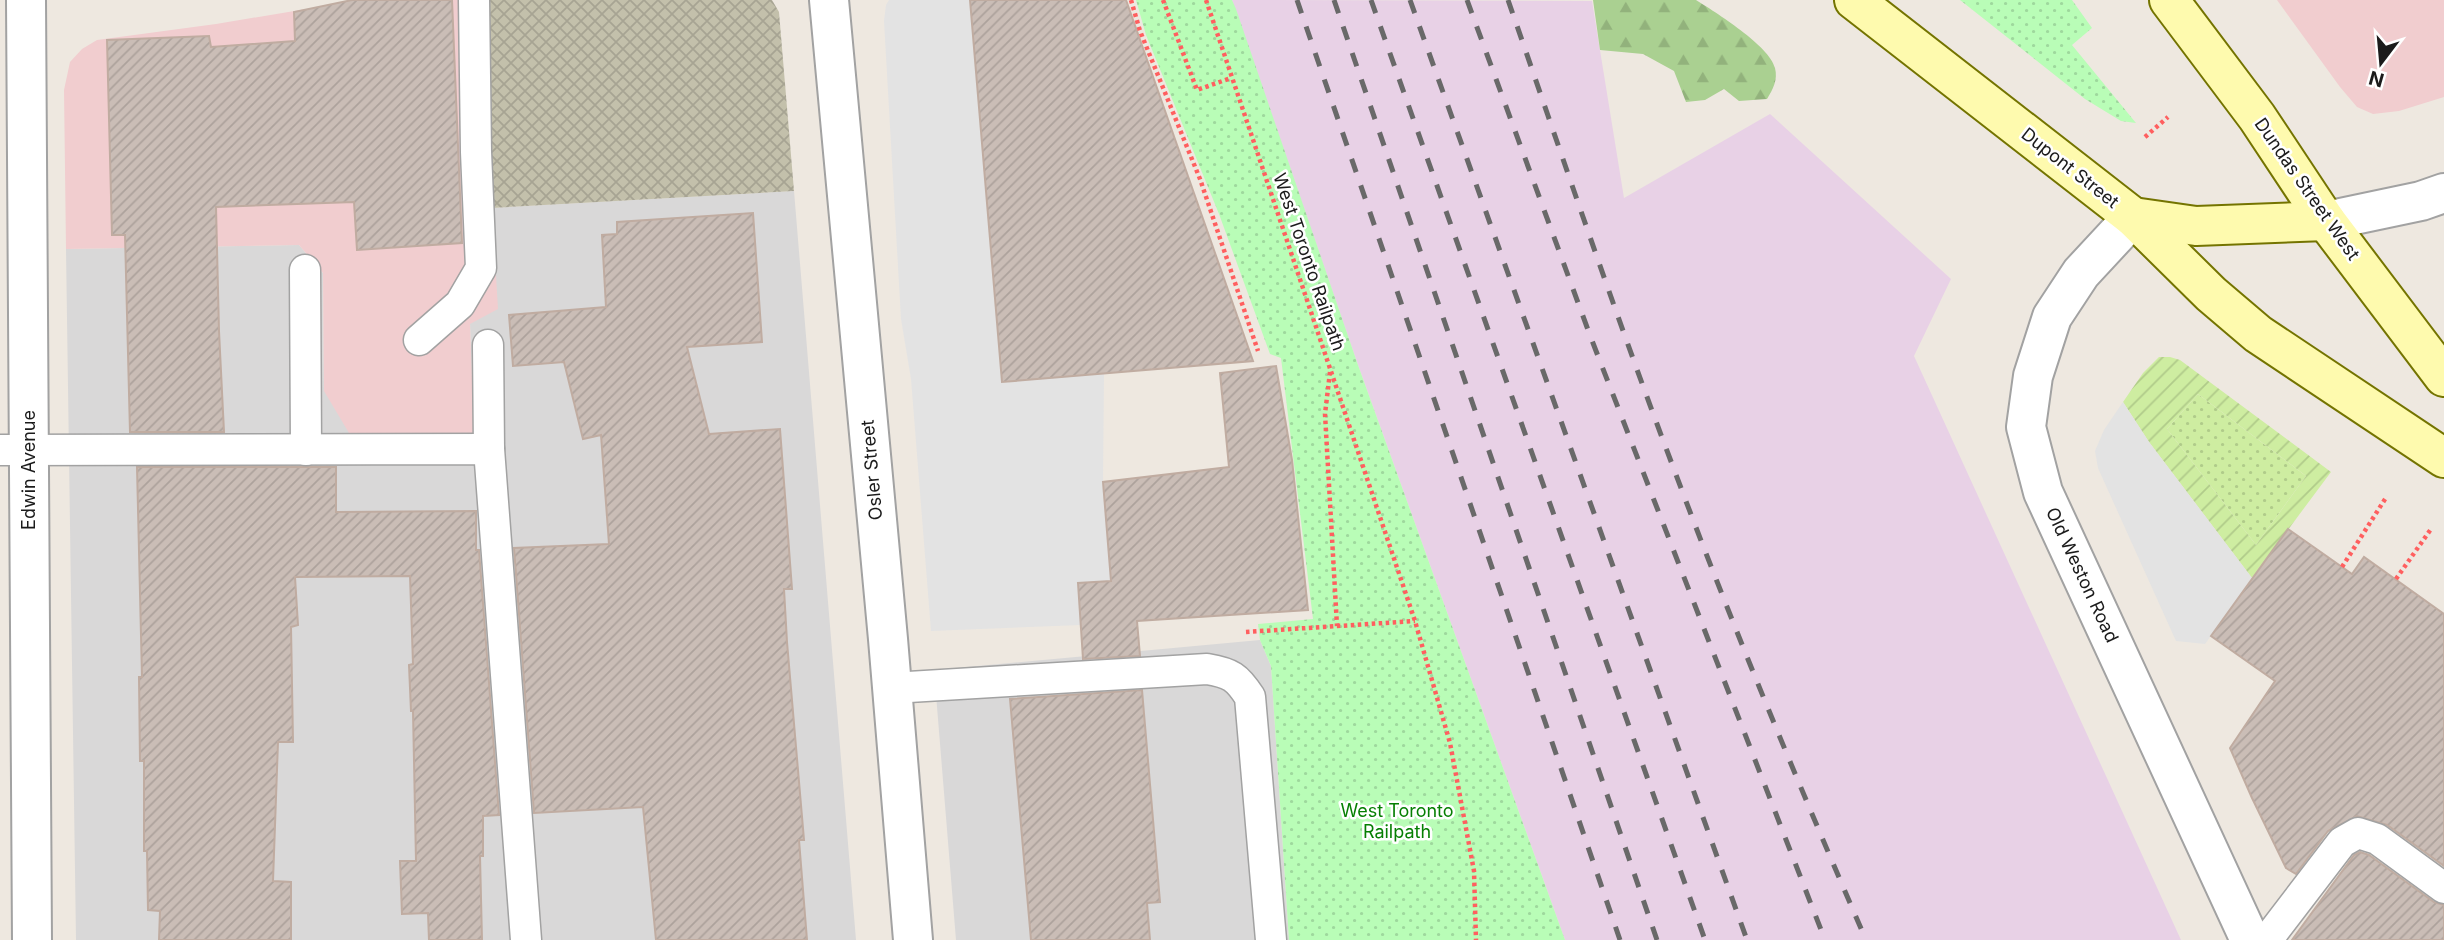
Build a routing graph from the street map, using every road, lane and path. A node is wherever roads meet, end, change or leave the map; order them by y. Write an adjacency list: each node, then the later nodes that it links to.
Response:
1 (26, 0): 23 (street, Edwin Avenue)
2 (474, 0): 16 (lane)
3 (829, 0): 30 (street, Osler Street)
4 (1131, 0): 18 (path)
5 (1163, 0): 9 (path)
6 (1206, 0): 9 (path, West Toronto Railpath)
7 (1854, 0): 13 (main road, Dupont Street)
8 (2169, 0): 14 (main road, Dundas Street West)
9 (1231, 78): 19 (path, West Toronto Railpath)
10 (2168, 117): 11 (path)
11 (2145, 137)
12 (2444, 193): 14 (street)
13 (2133, 217): 14 (main road, Dupont Street); 24 (main road); 37 (street, Old Weston Road)
14 (2326, 221): 20 (main road, Dundas Street West)
15 (305, 270): 22 (lane)
16 (419, 340)
17 (488, 345): 21 (lane)
18 (1258, 351)
19 (1330, 367): 29 (path); 36 (path, West Toronto Railpath)
20 (2444, 377)
21 (489, 449): 22 (lane); 33 (lane)
22 (306, 450): 23 (lane)
23 (15, 451): 32 (street, Edwin Avenue)
24 (2444, 458)
25 (2387, 496): 27 (path)
26 (2431, 529): 28 (path)
27 (2342, 567)
28 (2396, 579)
29 (1337, 626)
30 (892, 688): 34 (street, Osler Street); 35 (lane)
31 (2444, 888): 38 (lane)
32 (21, 939)
33 (526, 940)
34 (913, 940)
35 (1271, 940)
36 (1476, 940)
37 (2250, 940)
38 (2267, 940)

